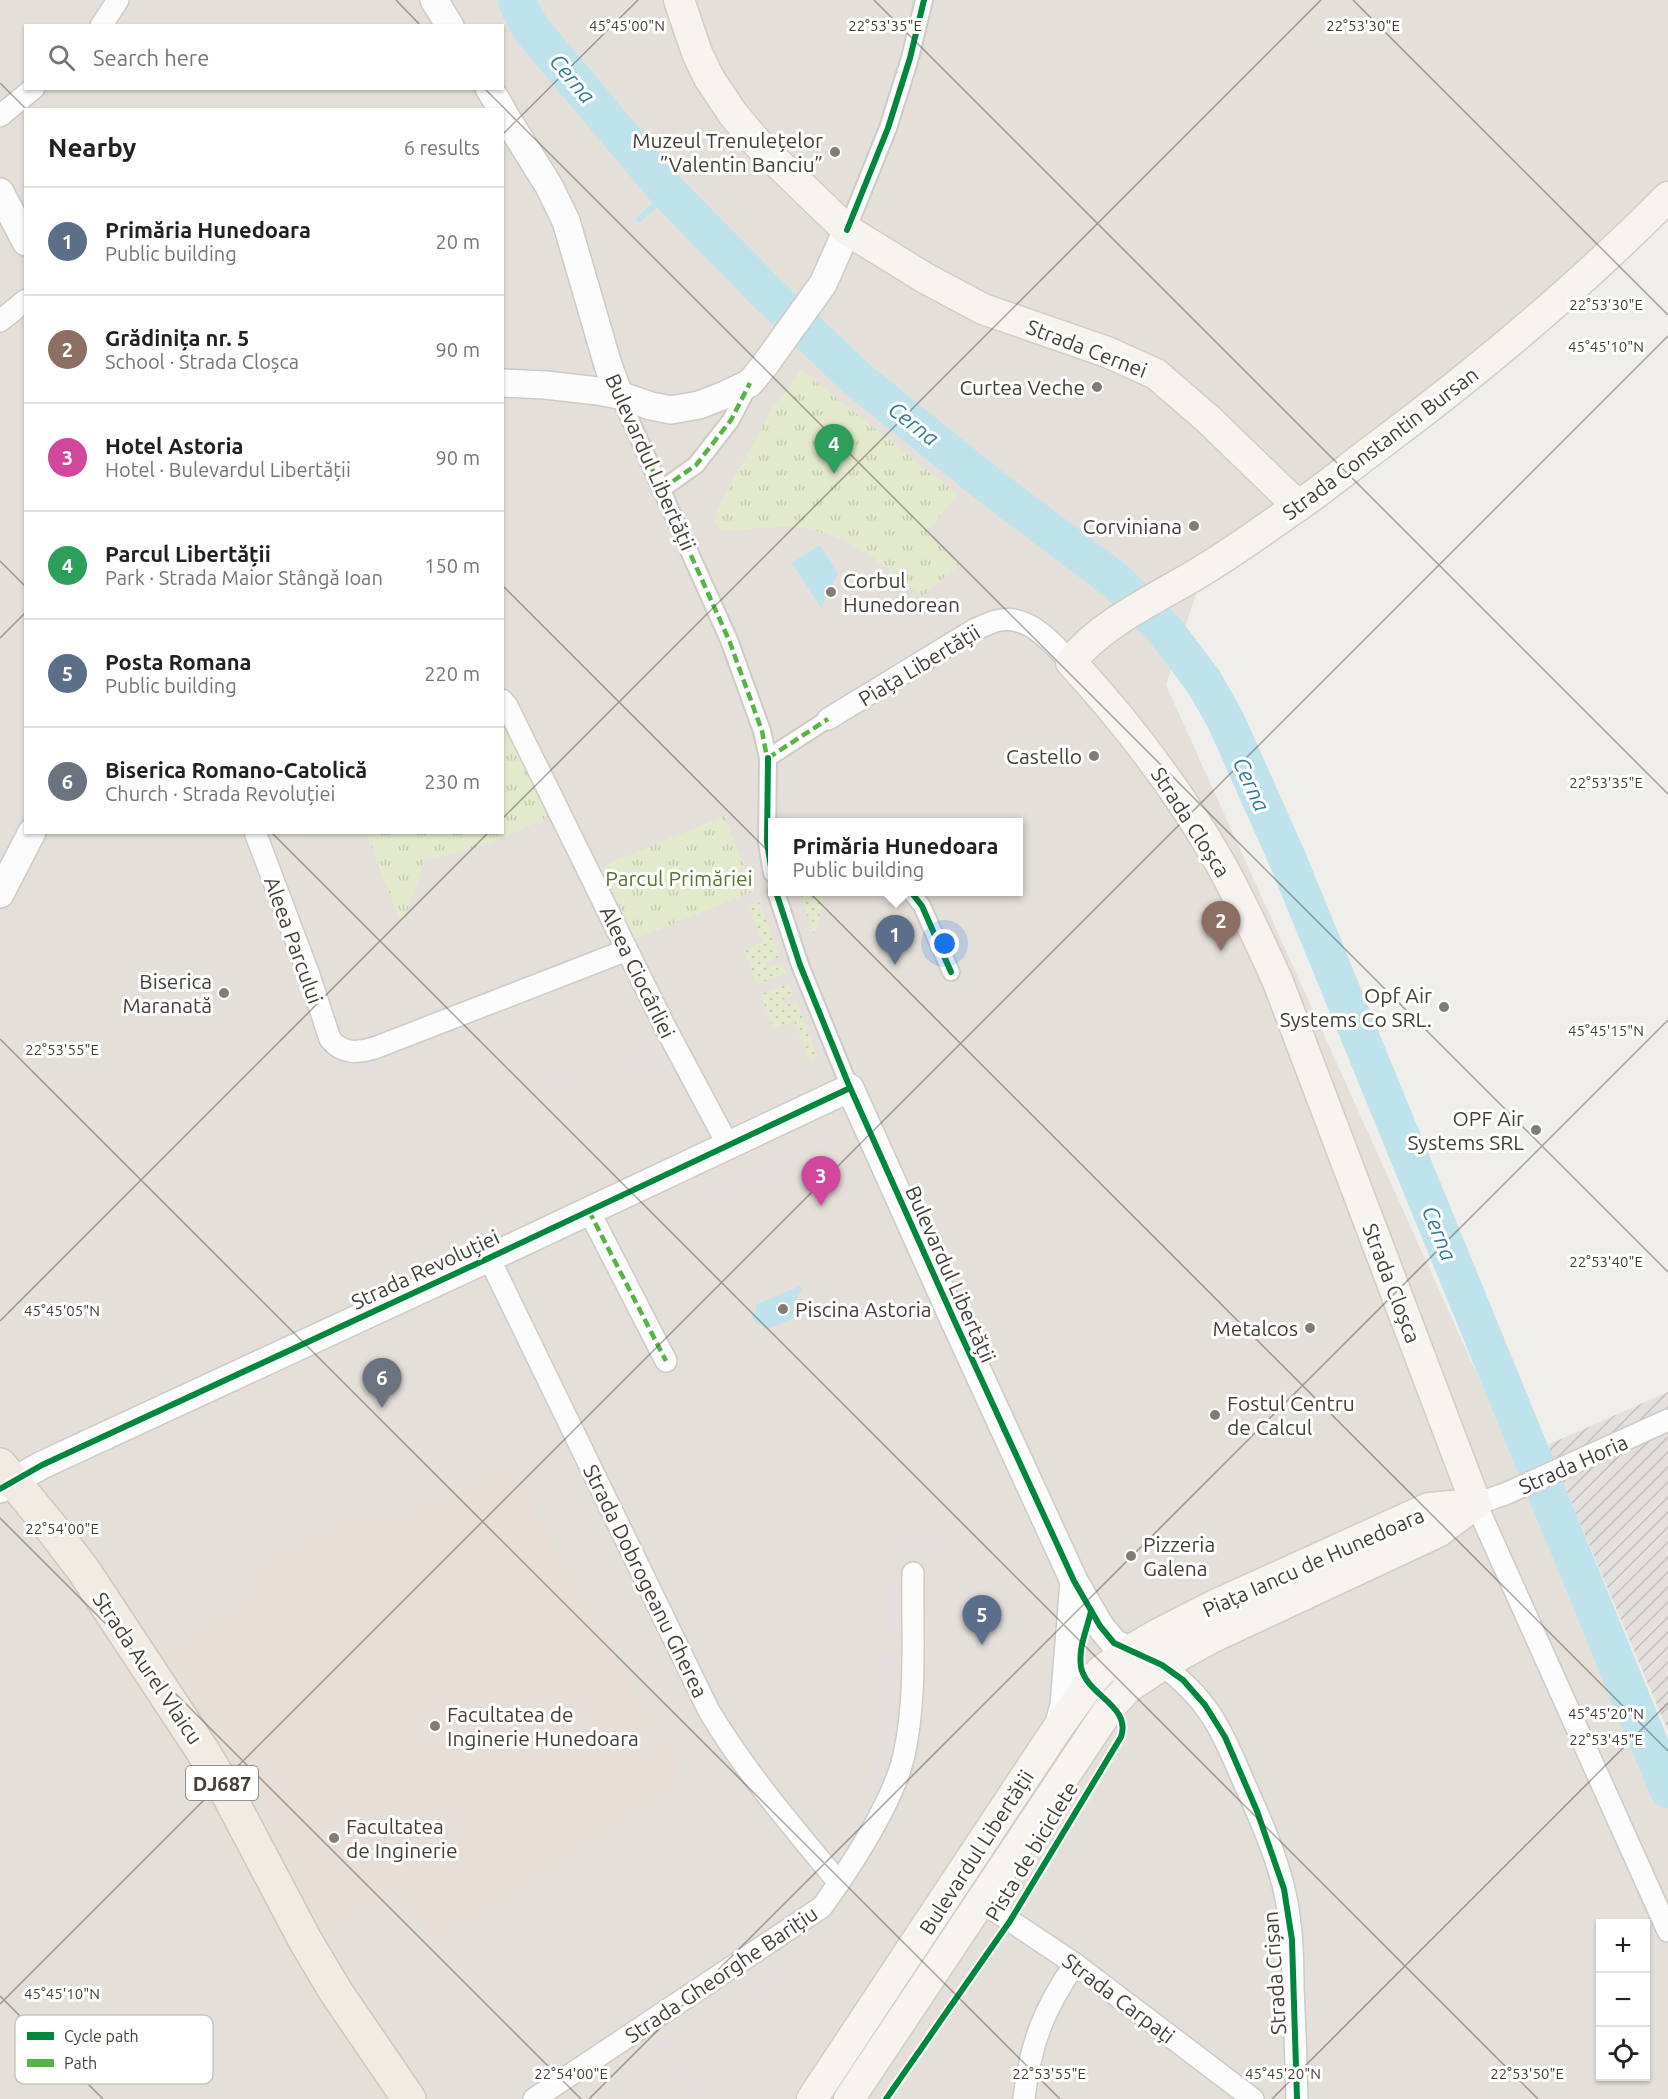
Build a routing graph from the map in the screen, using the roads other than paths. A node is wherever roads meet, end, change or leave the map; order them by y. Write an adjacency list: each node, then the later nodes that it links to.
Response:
1 (118, 0): 4 (street)
2 (679, 0): 12 (main road, Strada Cernei)
3 (924, 0): 12 (street)
4 (102, 24)
5 (32, 90): 9 (street)
6 (490, 90): 7 (street, Bulevardul Libertății)
7 (501, 108)
8 (504, 113): 18 (street, Bulevardul Libertății)
9 (0, 116)
10 (0, 192): 13 (street)
11 (1668, 196): 20 (main road, Strada Constantin Bursan)
12 (847, 230): 16 (street); 20 (main road, Strada Cernei)
13 (24, 238)
14 (24, 302): 15 (street)
15 (0, 321)
16 (755, 377): 18 (street); 19 (street)
17 (504, 383): 18 (street)
18 (620, 395): 19 (street, Bulevardul Libertății)
19 (662, 489): 24 (street, Bulevardul Libertății)
20 (1298, 506): 21 (main road, Strada Constantin Bursan)
21 (1071, 662): 23 (street, Piața Libertății); 40 (main road, Strada Cloșca)
22 (504, 702): 31 (street, Aleea Ciocârliei)
23 (828, 719): 24 (street)
24 (768, 758): 27 (street, Bulevardul Libertății)
25 (31, 834): 28 (street)
26 (256, 834): 31 (street, Aleea Parcului)
27 (768, 848)
28 (0, 894)
29 (778, 896): 33 (street, Bulevardul Libertății)
30 (915, 896): 32 (street)
31 (627, 950): 34 (street, Aleea Ciocârliei)
32 (951, 972)
33 (850, 1088): 34 (street, Strada Revoluției); 42 (street, Bulevardul Libertății)
34 (728, 1145): 35 (street, Strada Revoluției)
35 (589, 1211): 36 (street, Strada Revoluției); 37 (street)
36 (489, 1258): 39 (street, Strada Revoluției); 47 (street, Strada Dobrogeanu Gherea)
37 (666, 1361)
38 (1668, 1420): 40 (street, Strada Horia)
39 (4, 1478): 51 (main road, Strada Aurel Vlaicu / DJ687)
40 (1476, 1503): 43 (main road, Piața Iancu de Hunedoara); 44 (main road, Piața Iancu de Hunedoara); 49 (street, Strada Cloșca)
41 (913, 1573): 47 (street, Strada Gheorghe Barițiu)
42 (1074, 1581): 43 (street, Bulevardul Libertății); 46 (street, Bulevardul Libertății)
43 (1129, 1651): 44 (street, Bulevardul Libertății); 46 (main road, Piața Iancu de Hunedoara)
44 (1162, 1665): 45 (main road, Piața Iancu de Hunedoara); 57 (street, Strada Crișan)
45 (1111, 1707): 48 (main road, Bulevardul Libertății)
46 (1057, 1729): 53 (main road, Bulevardul Libertății)
47 (839, 1883): 52 (street, Strada Gheorghe Barițiu)
48 (982, 1902): 50 (street, Strada Carpați); 54 (main road, Bulevardul Libertății)
49 (1668, 1931)
50 (1075, 1964): 55 (street); 56 (street, Strada Carpați)
51 (409, 2099)
52 (534, 2099)
53 (812, 2099)
54 (849, 2099)
55 (1024, 2099)
56 (1253, 2099)
57 (1297, 2099)

